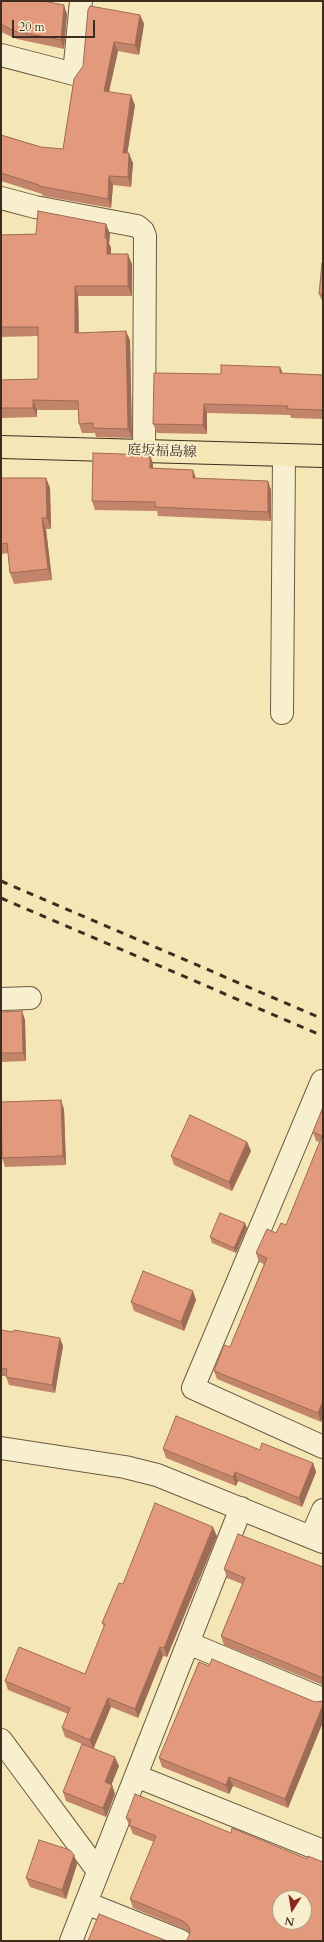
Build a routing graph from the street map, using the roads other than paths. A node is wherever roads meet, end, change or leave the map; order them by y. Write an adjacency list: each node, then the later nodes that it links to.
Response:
1 (81, 1): 2 (street)
2 (1, 55)
3 (1, 198): 5 (street)
4 (1, 447): 5 (main road, 庭坂福島線)
5 (144, 451): 6 (main road, 庭坂福島線)
6 (284, 455): 7 (main road, 庭坂福島線); 8 (street)
7 (323, 456)
8 (282, 712)
9 (30, 998): 10 (street)
10 (1, 999)
11 (323, 1082): 13 (street)
12 (1, 1448): 14 (street)
13 (323, 1448)
14 (241, 1508): 16 (street); 17 (street)
15 (323, 1510): 16 (street)
16 (317, 1540)
17 (188, 1643): 18 (street); 20 (street)
18 (323, 1699)
19 (1, 1740): 22 (street)
20 (136, 1776): 21 (street); 22 (street)
21 (323, 1851)
22 (98, 1871): 23 (street)
23 (86, 1903): 24 (street); 25 (street)
24 (71, 1941)
25 (181, 1941)

